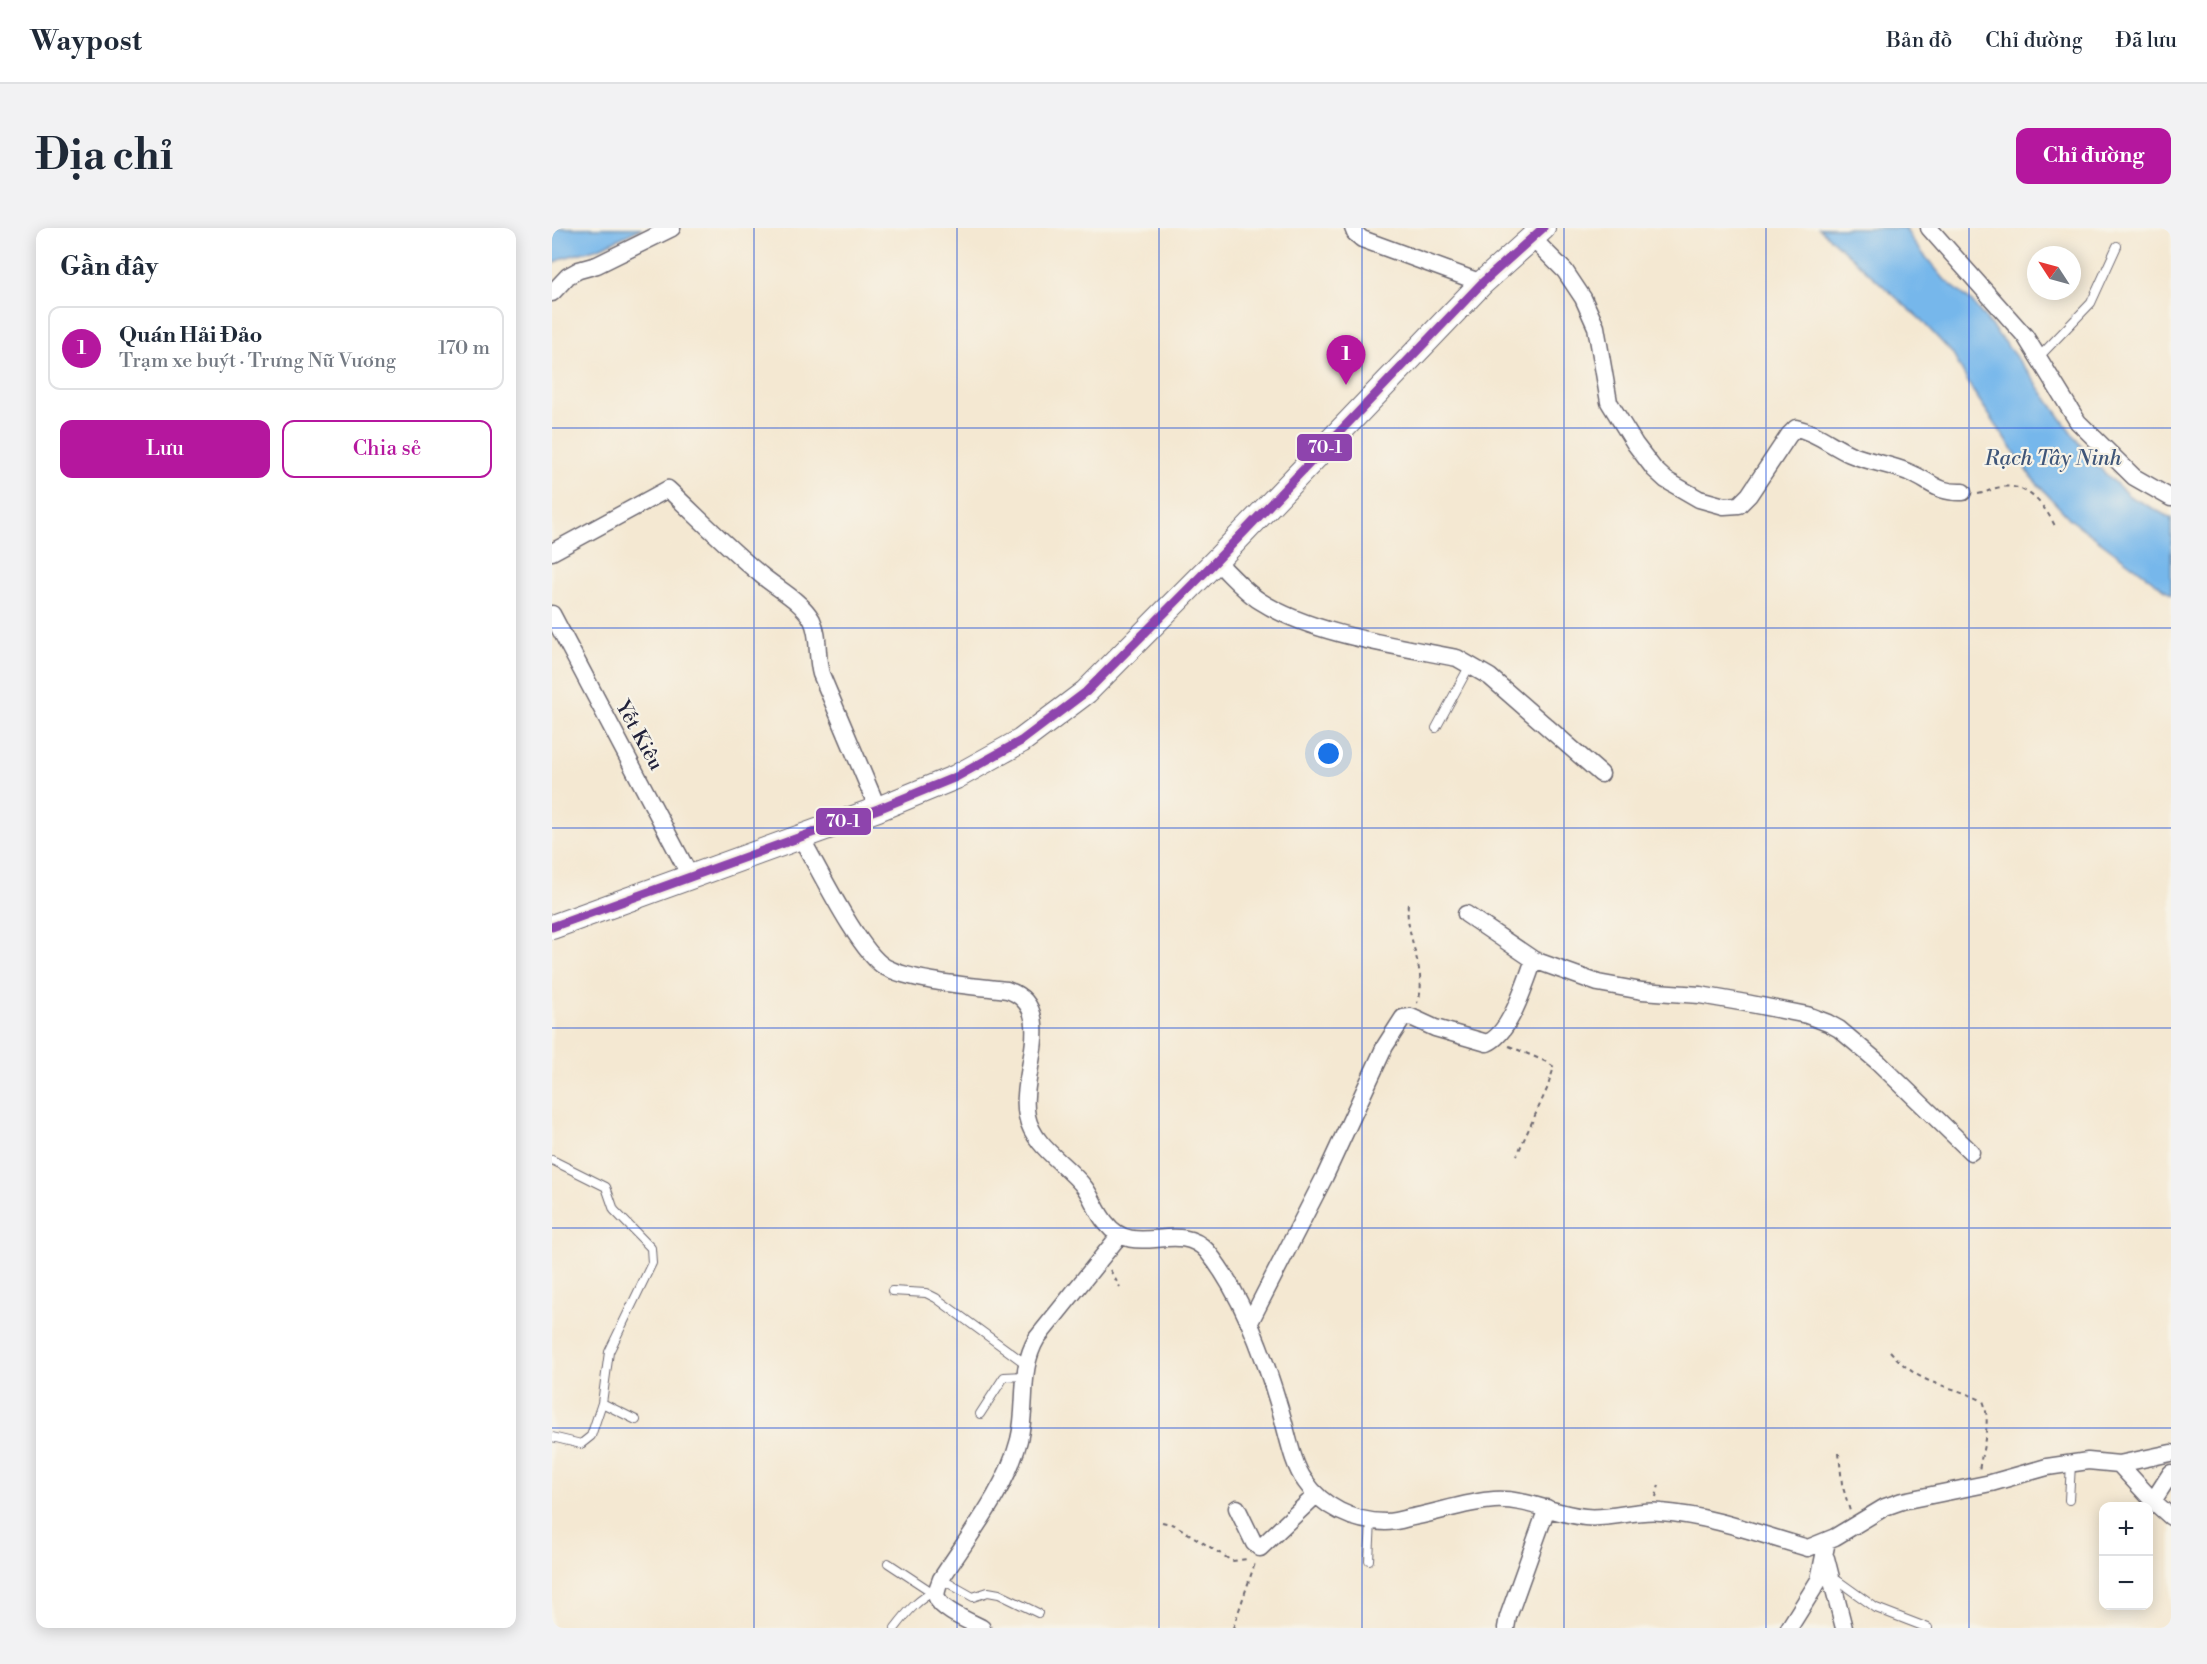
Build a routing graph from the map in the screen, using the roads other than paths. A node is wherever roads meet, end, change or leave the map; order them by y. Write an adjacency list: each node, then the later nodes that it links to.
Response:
1 (672, 228): 7 (street)
2 (1353, 228): 6 (street)
3 (1929, 228): 8 (street)
4 (1538, 233): 6 (main road); 9 (street)
5 (2117, 246): 8 (lane)
6 (1482, 283): 12 (main road)
7 (552, 293)
8 (2037, 358): 10 (street)
9 (1964, 492)
10 (2171, 498)
11 (552, 552): 17 (street)
12 (1216, 561): 14 (street); 17 (main road)
13 (552, 614): 19 (street, Yết Kiêu)
14 (1470, 664): 15 (lane); 16 (street)
15 (1436, 728)
16 (1601, 774)
17 (878, 809): 18 (main road)
18 (800, 836): 19 (main road); 25 (street)
19 (690, 876): 21 (main road)
20 (1466, 915): 22 (street)
21 (552, 927)
22 (1534, 960): 23 (street); 27 (street)
23 (1971, 1152)
24 (552, 1160): 29 (lane)
25 (1119, 1236): 27 (street); 28 (street)
26 (892, 1291): 28 (lane)
27 (1250, 1322): 37 (street)
28 (1025, 1370): 30 (lane); 48 (street)
29 (602, 1403): 31 (lane); 32 (lane)
30 (980, 1414)
31 (636, 1420)
32 (552, 1437)
33 (2171, 1453): 35 (street)
34 (2071, 1464): 35 (street); 38 (lane); 44 (street)
35 (2119, 1464): 39 (street)
36 (2171, 1473): 39 (street)
37 (1316, 1495): 40 (street); 43 (street)
38 (2069, 1500)
39 (2153, 1501): 42 (street)
40 (1238, 1508)
41 (1547, 1508): 43 (street); 44 (street); 52 (street)
42 (2171, 1517)
43 (1371, 1520): 45 (lane)
44 (1826, 1547): 47 (street); 53 (street)
45 (1369, 1560)
46 (888, 1563): 48 (lane)
47 (1831, 1576): 54 (street); 55 (lane)
48 (937, 1587): 49 (lane); 50 (lane); 51 (street)
49 (1038, 1613)
50 (896, 1628)
51 (982, 1628)
52 (1506, 1628)
53 (1789, 1628)
54 (1844, 1628)
55 (1928, 1628)

